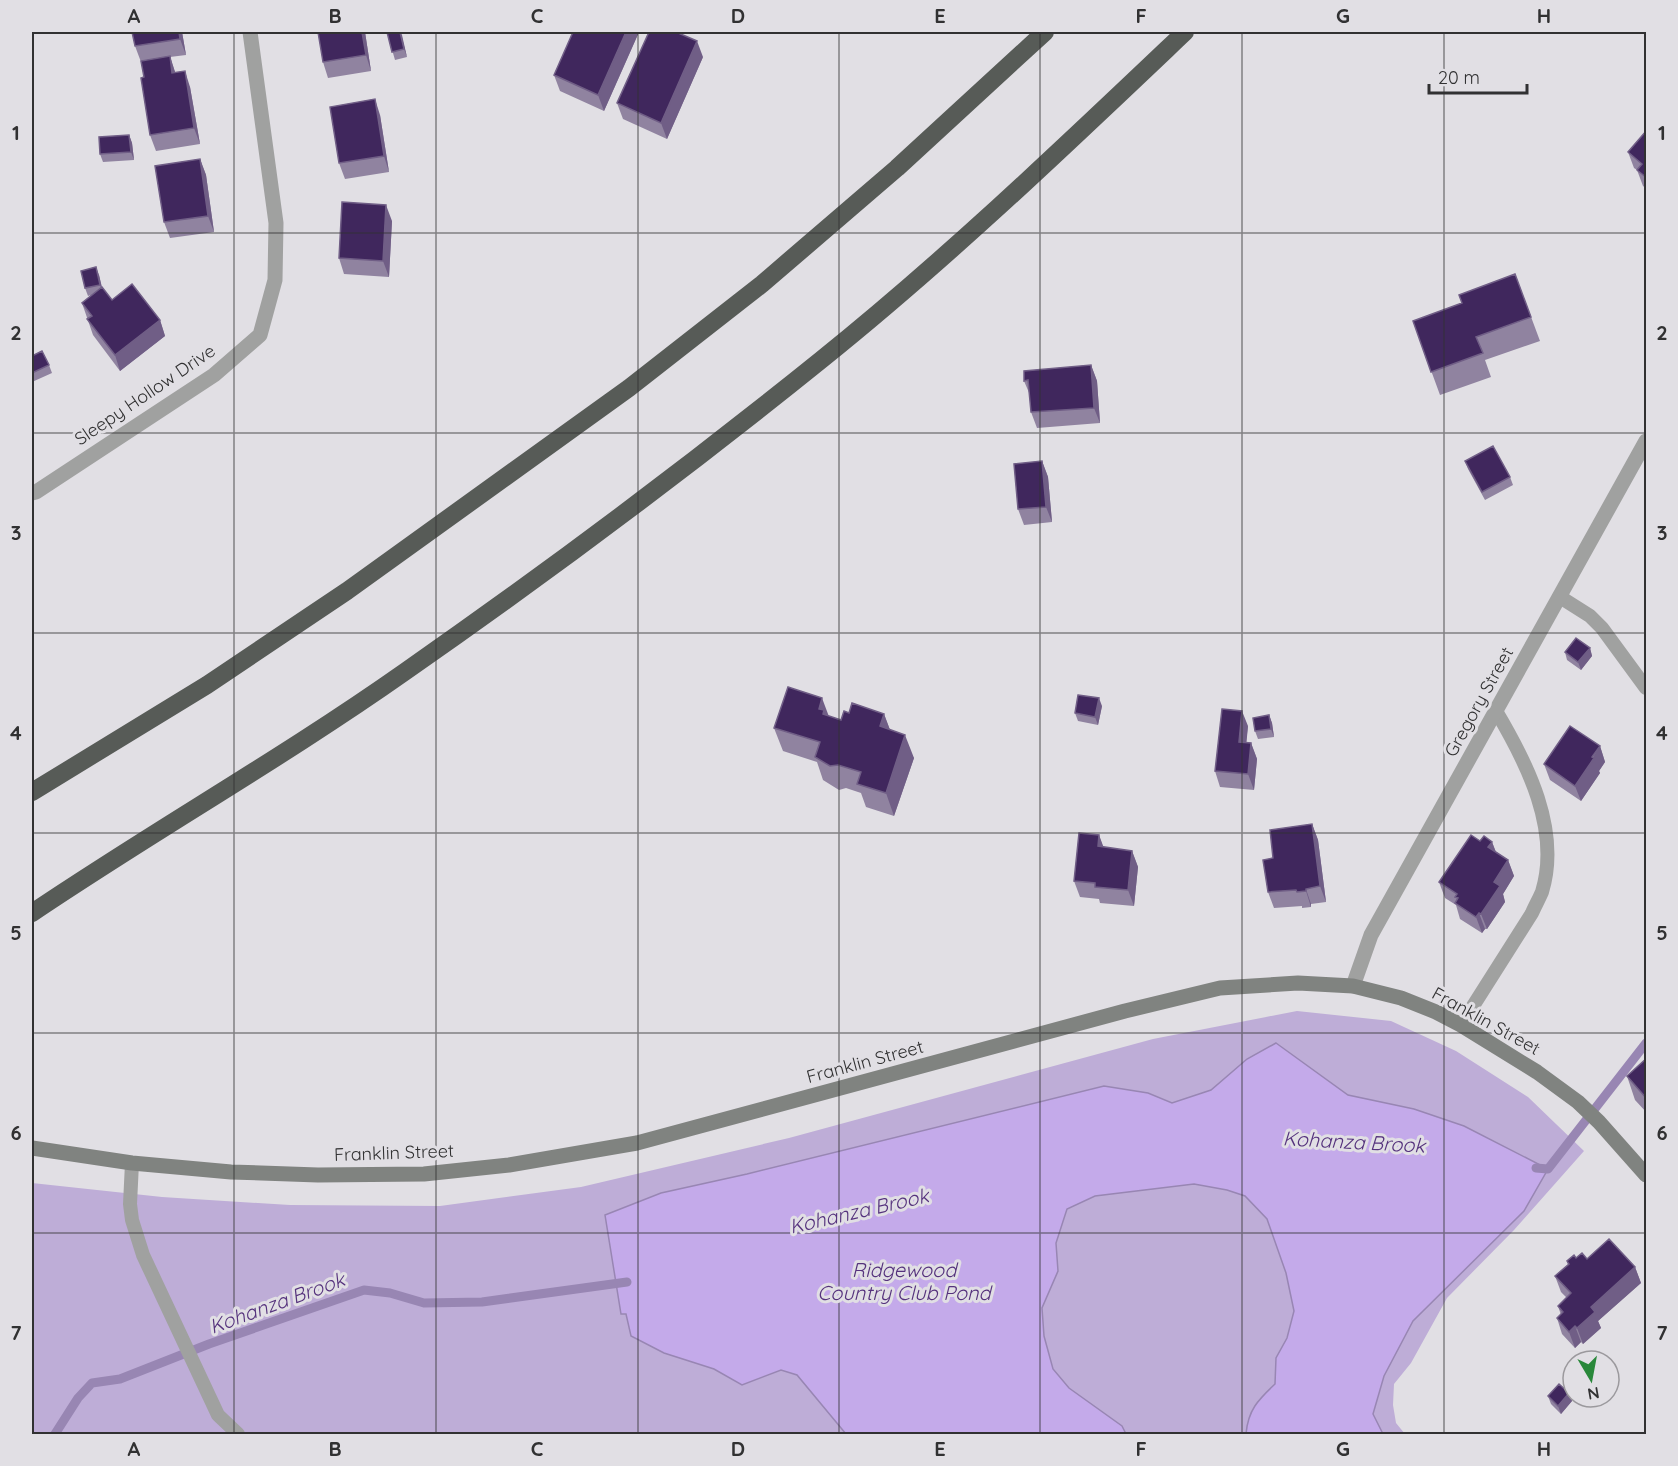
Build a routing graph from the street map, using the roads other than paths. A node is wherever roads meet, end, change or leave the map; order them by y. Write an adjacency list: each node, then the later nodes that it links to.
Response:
1 (250, 32): 5 (street, Sleepy Hollow Drive)
2 (1046, 32): 9 (highway)
3 (1185, 32): 10 (highway)
4 (1647, 441): 6 (street, Gregory Street)
5 (32, 493)
6 (1560, 597): 7 (lane); 8 (street, Gregory Street)
7 (1647, 688)
8 (1496, 711): 11 (street, Gregory Street); 12 (lane)
9 (32, 792)
10 (32, 913)
11 (1353, 986): 12 (main road, Franklin Street); 14 (main road, Franklin Street)
12 (1461, 1026): 15 (main road, Franklin Street)
13 (32, 1148): 14 (main road, Franklin Street)
14 (132, 1163): 16 (lane)
15 (1647, 1174)
16 (238, 1434)

